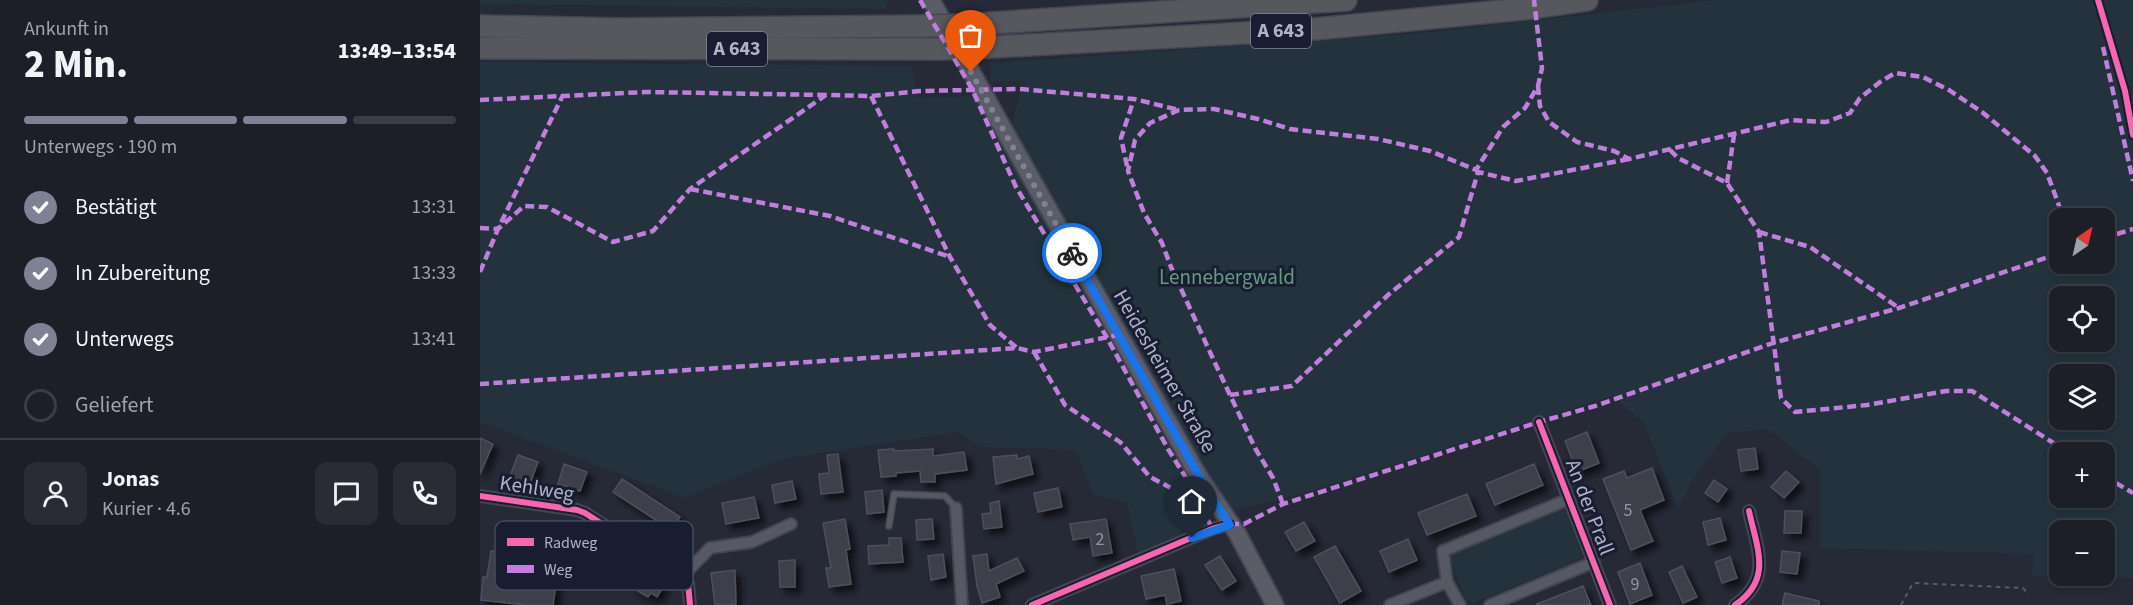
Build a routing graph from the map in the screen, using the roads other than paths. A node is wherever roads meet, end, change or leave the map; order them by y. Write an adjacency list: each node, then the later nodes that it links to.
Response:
1 (930, 0): 13 (main road, Heidesheimer Straße)
2 (1346, 0): 4 (highway, A 643, bridge)
3 (1587, 0): 5 (highway, A 643, bridge)
4 (480, 26)
5 (480, 48)
6 (1539, 422): 8 (street, An der Prall)
7 (480, 496): 11 (street, Kehlweg)
8 (1569, 499): 15 (street, An der Prall); 17 (street)
9 (956, 508): 14 (lane); 20 (street)
10 (1749, 511): 27 (street)
11 (595, 521)
12 (791, 524): 16 (street)
13 (1230, 525): 21 (street); 22 (main road, Heidesheimer Straße)
14 (889, 526)
15 (1594, 562): 25 (street); 26 (street, An der Prall)
16 (693, 566)
17 (1448, 582): 23 (street); 24 (street)
18 (689, 590): 19 (street)
19 (690, 605)
20 (962, 605)
21 (1032, 605)
22 (1275, 605)
23 (1390, 605)
24 (1460, 605)
25 (1490, 605)
26 (1610, 605)
27 (1735, 605)

